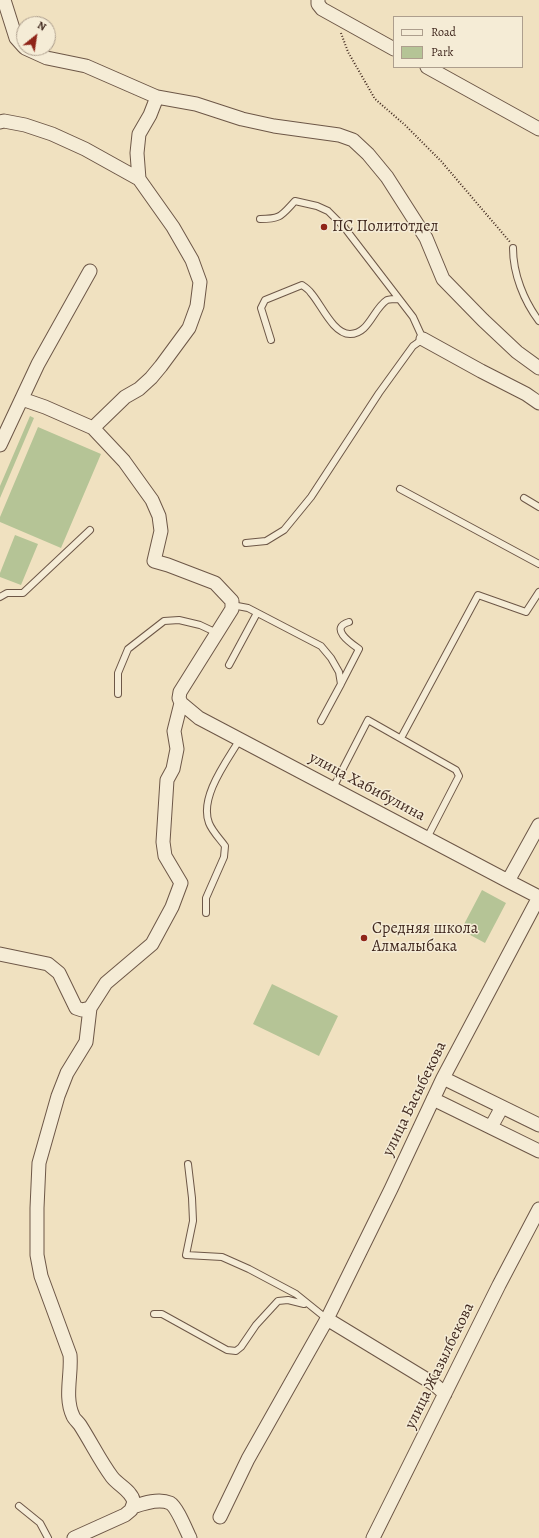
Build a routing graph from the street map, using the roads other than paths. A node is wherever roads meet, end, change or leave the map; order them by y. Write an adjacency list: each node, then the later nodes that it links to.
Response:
1 (4, 0): 3 (street)
2 (320, 4): 4 (street)
3 (16, 38)
4 (393, 48)
5 (42, 56): 7 (street)
6 (429, 68): 9 (street)
7 (157, 97): 10 (street); 18 (street)
8 (0, 122): 10 (street)
9 (539, 129)
10 (139, 179): 21 (street)
11 (260, 219): 14 (lane)
12 (512, 248): 15 (lane)
13 (90, 271): 19 (street)
14 (400, 299): 16 (lane); 17 (lane)
15 (539, 322)
16 (423, 339): 20 (street); 27 (lane)
17 (271, 340)
18 (539, 368)
19 (22, 398): 21 (street); 22 (street)
20 (539, 402)
21 (93, 428): 31 (street)
22 (0, 445)
23 (400, 489): 28 (lane)
24 (524, 498): 25 (lane)
25 (539, 507)
26 (90, 530): 30 (lane)
27 (246, 543)
28 (539, 564)
29 (539, 592): 40 (lane)
30 (0, 597)
31 (232, 605): 32 (lane); 34 (street)
32 (257, 613): 35 (lane); 36 (lane)
33 (348, 622): 36 (lane)
34 (217, 633): 37 (lane); 38 (street)
35 (229, 665)
36 (341, 684): 39 (lane)
37 (118, 694)
38 (181, 703): 41 (street, улица Хабибулина); 50 (street)
39 (321, 721)
40 (401, 738): 42 (lane); 44 (lane)
41 (240, 739): 42 (street, улица Хабибулина); 47 (lane)
42 (333, 788): 44 (street, улица Хабибулина)
43 (539, 825): 45 (street)
44 (427, 838): 45 (street, улица Хабибулина)
45 (508, 881): 46 (street, улица Хабибулина)
46 (539, 897): 52 (street, улица Басыбекова)
47 (206, 913)
48 (0, 954): 49 (street)
49 (76, 1008): 50 (street); 51 (street)
50 (90, 1008): 51 (street)
51 (87, 1032): 65 (street)
52 (443, 1078): 53 (street, улица Басыбекова); 54 (street)
53 (433, 1099): 56 (street); 62 (street, улица Басыбекова)
54 (502, 1107): 55 (street); 56 (street)
55 (539, 1124)
56 (491, 1128): 57 (street)
57 (539, 1151)
58 (188, 1164): 60 (lane)
59 (539, 1209): 63 (street, улица Жазылбекова)
60 (310, 1306): 61 (lane); 62 (lane)
61 (154, 1314)
62 (327, 1319): 63 (street); 66 (street, улица Басыбекова)
63 (445, 1394): 70 (street, улица Жазылбекова)
64 (18, 1506): 67 (lane)
65 (133, 1507): 68 (street); 69 (street)
66 (220, 1517)
67 (48, 1538)
68 (74, 1538)
69 (190, 1538)
70 (373, 1538)

